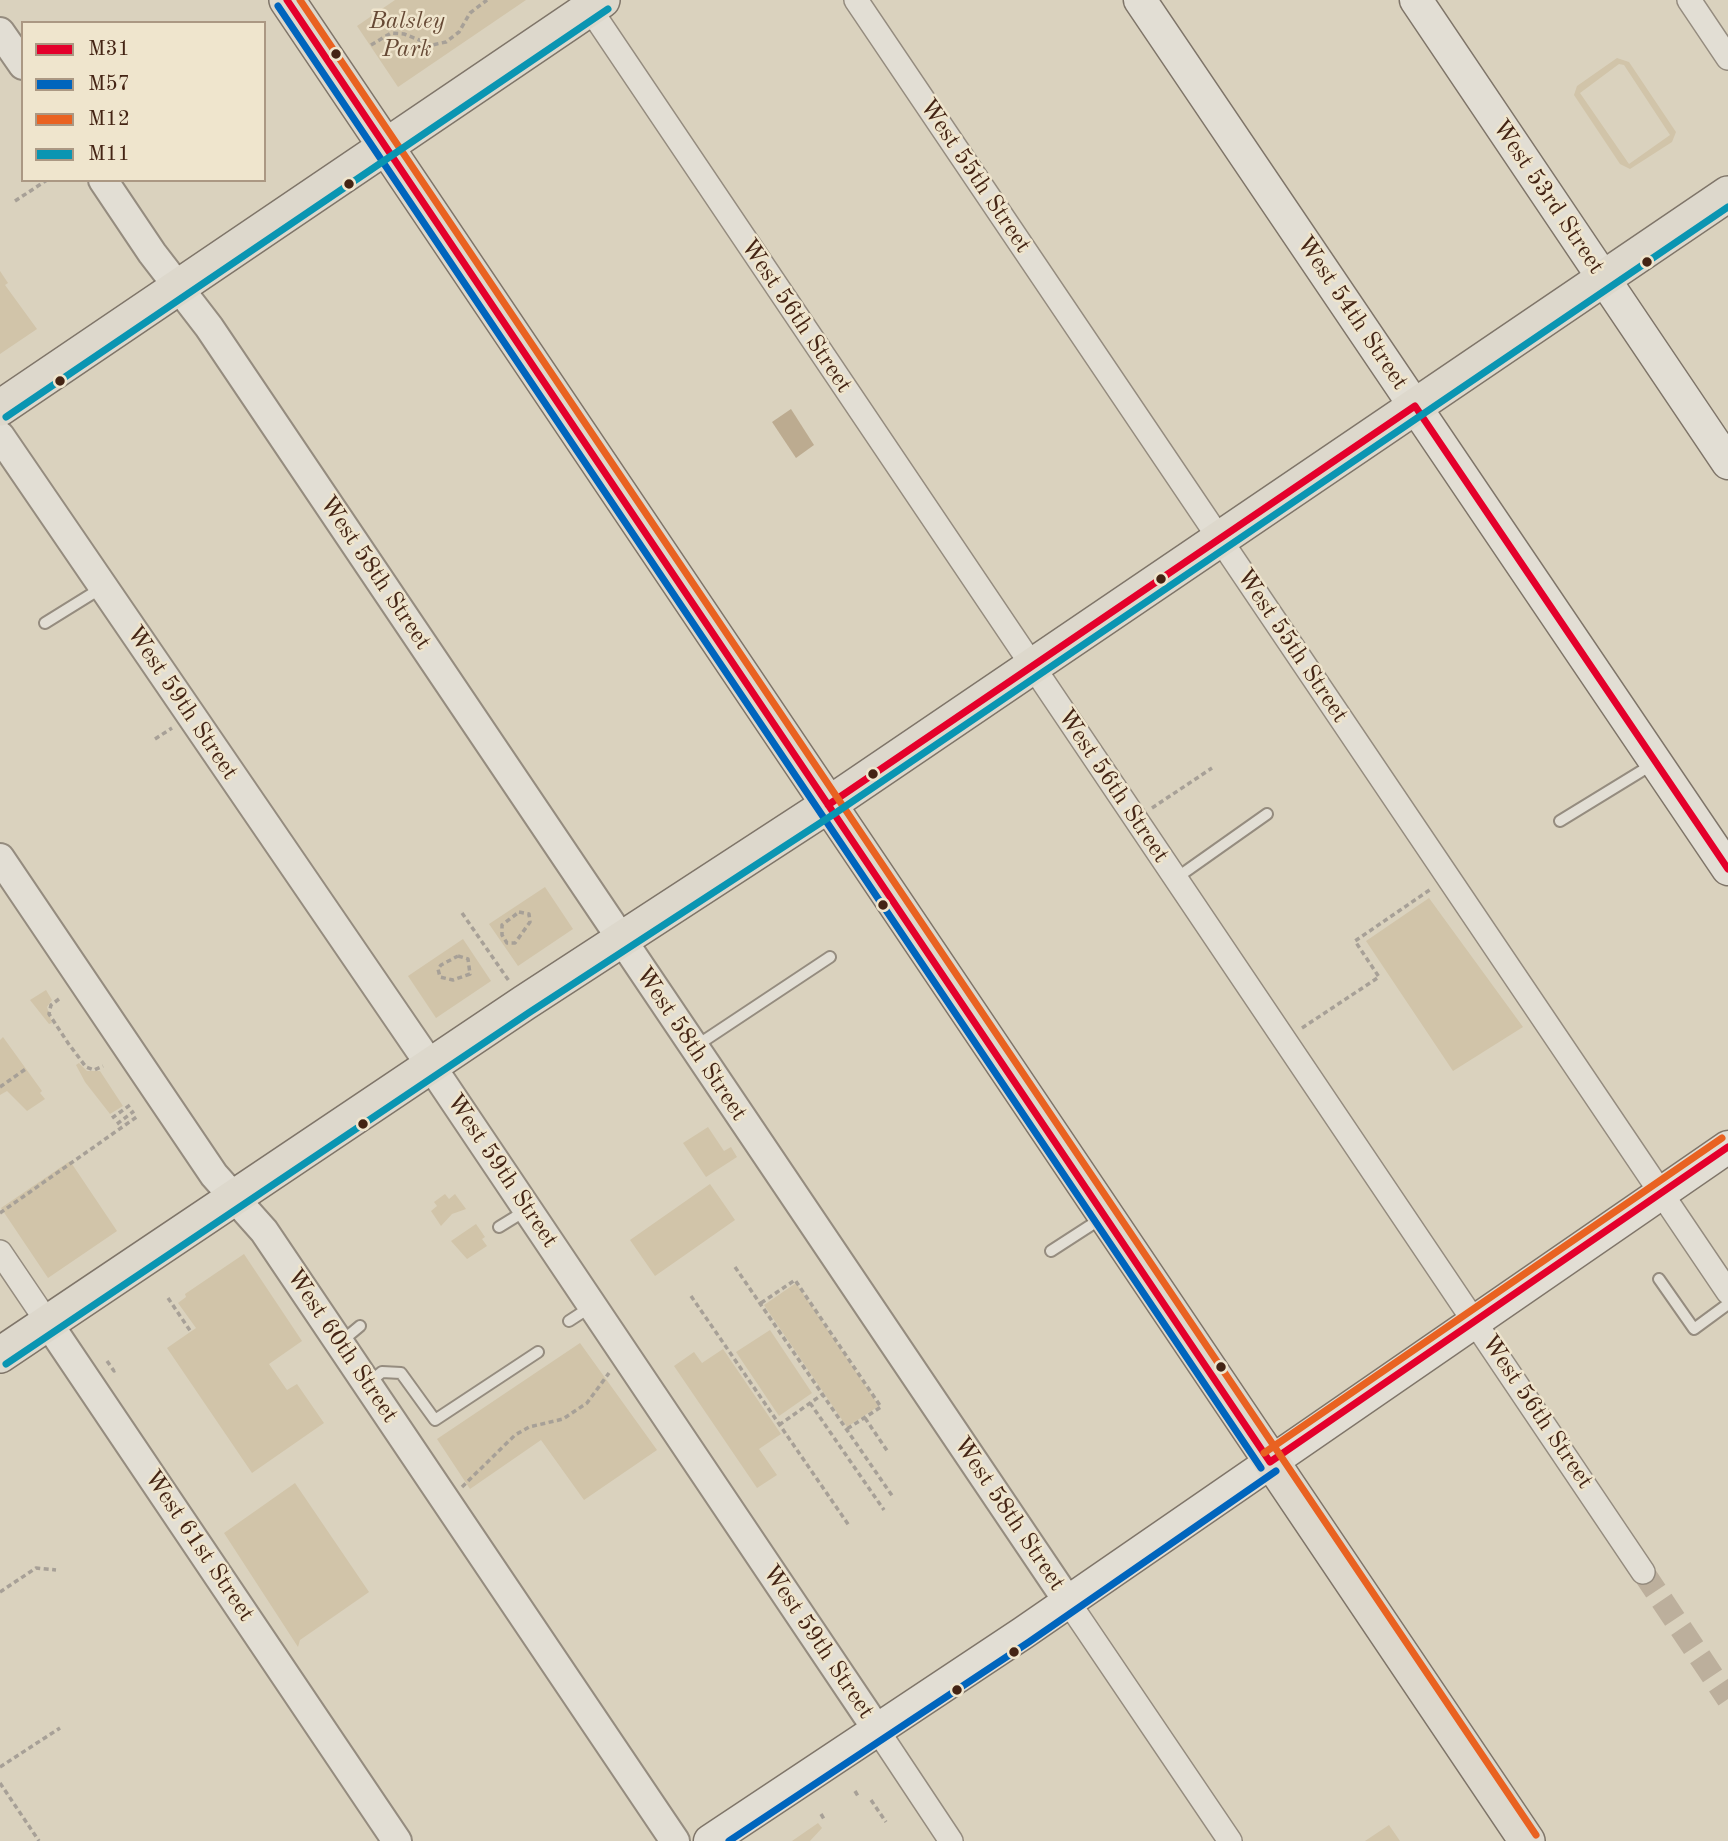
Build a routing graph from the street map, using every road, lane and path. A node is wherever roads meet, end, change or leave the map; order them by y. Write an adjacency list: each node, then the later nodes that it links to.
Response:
1 (287, 0): 12 (main road)
2 (487, 0): 9 (path)
3 (856, 0): 23 (street, West 55th Street)
4 (1140, 0): 19 (main road, West 54th Street)
5 (1416, 0): 17 (main road, West 53rd Street)
6 (1689, 0): 10 (street)
7 (592, 3): 12 (main road); 26 (street, West 56th Street)
8 (0, 32): 11 (street)
9 (371, 45)
10 (1728, 58)
11 (21, 62)
12 (385, 146): 18 (main road); 31 (main road)
13 (44, 182): 16 (path)
14 (104, 182): 18 (street, West 58th Street)
15 (1728, 194): 17 (main road)
16 (15, 201)
17 (1604, 279): 19 (main road); 22 (main road, West 53rd Street)
18 (177, 286): 20 (main road); 41 (street, West 58th Street)
19 (1415, 406): 23 (main road); 29 (main road, West 54th Street)
20 (0, 408)
21 (0, 436): 24 (street, West 59th Street)
22 (1728, 463)
23 (1220, 539): 26 (main road); 56 (street, West 55th Street)
24 (103, 587): 25 (lane); 49 (street, West 59th Street)
25 (45, 624)
26 (1033, 667): 31 (main road); 37 (street, West 56th Street)
27 (172, 728): 28 (path)
28 (155, 739)
29 (1655, 762): 34 (lane); 36 (main road, West 54th Street)
30 (1212, 768): 32 (path)
31 (828, 805): 41 (main road); 60 (main road)
32 (1160, 805)
33 (1267, 814): 37 (lane)
34 (1560, 821)
35 (0, 858): 57 (street, West 60th Street)
36 (1728, 869)
37 (1175, 878): 73 (street, West 56th Street)
38 (1433, 887): 46 (path)
39 (462, 913): 44 (path)
40 (505, 940): 40 (path)
41 (621, 940): 47 (street, West 58th Street); 49 (main road)
42 (830, 957): 47 (lane)
43 (468, 959): 43 (path)
44 (495, 961)
45 (59, 999): 48 (path)
46 (1302, 1028)
47 (694, 1048): 96 (street, West 58th Street)
48 (103, 1066)
49 (431, 1066): 57 (main road); 58 (street, West 59th Street)
50 (27, 1068): 51 (path)
51 (0, 1087)
52 (130, 1105): 53 (path)
53 (112, 1118)
54 (117, 1123): 59 (path)
55 (1728, 1147): 56 (main road)
56 (1661, 1193): 66 (street, West 55th Street); 73 (main road)
57 (234, 1198): 74 (main road); 81 (street, West 60th Street)
58 (527, 1209): 61 (lane); 98 (street, West 59th Street)
59 (0, 1213)
60 (1105, 1216): 62 (lane); 88 (main road)
61 (499, 1227)
62 (1051, 1251)
63 (0, 1252): 74 (street, West 61st Street)
64 (735, 1267): 69 (path)
65 (1659, 1279): 70 (lane)
66 (1728, 1292)
67 (691, 1296): 85 (path)
68 (168, 1298): 72 (path)
69 (760, 1304): 82 (path); 84 (path)
70 (1728, 1304)
71 (185, 1312): 72 (path)
72 (180, 1316): 75 (path)
73 (1476, 1321): 88 (main road); 94 (street, West 56th Street)
74 (48, 1324): 77 (main road); 108 (street, West 61st Street)
75 (191, 1332)
76 (538, 1352): 81 (lane)
77 (0, 1356)
78 (107, 1361): 79 (path)
79 (116, 1370)
80 (609, 1373): 89 (path)
81 (368, 1384): 109 (street, West 60th Street)
82 (823, 1395): 83 (path); 86 (path)
83 (810, 1403): 85 (path); 91 (path)
84 (865, 1418): 86 (path); 87 (path)
85 (779, 1425): 92 (path)
86 (846, 1429): 90 (path)
87 (888, 1452)
88 (1270, 1462): 96 (main road); 113 (main road)
89 (460, 1488)
90 (893, 1497)
91 (884, 1510)
92 (850, 1527)
93 (56, 1570): 95 (path)
94 (1643, 1572)
95 (0, 1592)
96 (1068, 1600): 98 (main road); 112 (street, West 58th Street)
97 (60, 1728): 99 (path)
98 (876, 1728): 110 (main road); 111 (street, West 59th Street)
99 (0, 1767)
100 (0, 1783): 107 (path)
101 (855, 1791): 102 (path)
102 (858, 1796)
103 (871, 1800): 106 (path)
104 (821, 1814): 105 (path)
105 (824, 1819)
106 (886, 1822)
107 (40, 1841)
108 (397, 1841)
109 (675, 1841)
110 (709, 1841)
111 (951, 1841)
112 (1230, 1841)
113 (1527, 1841)

